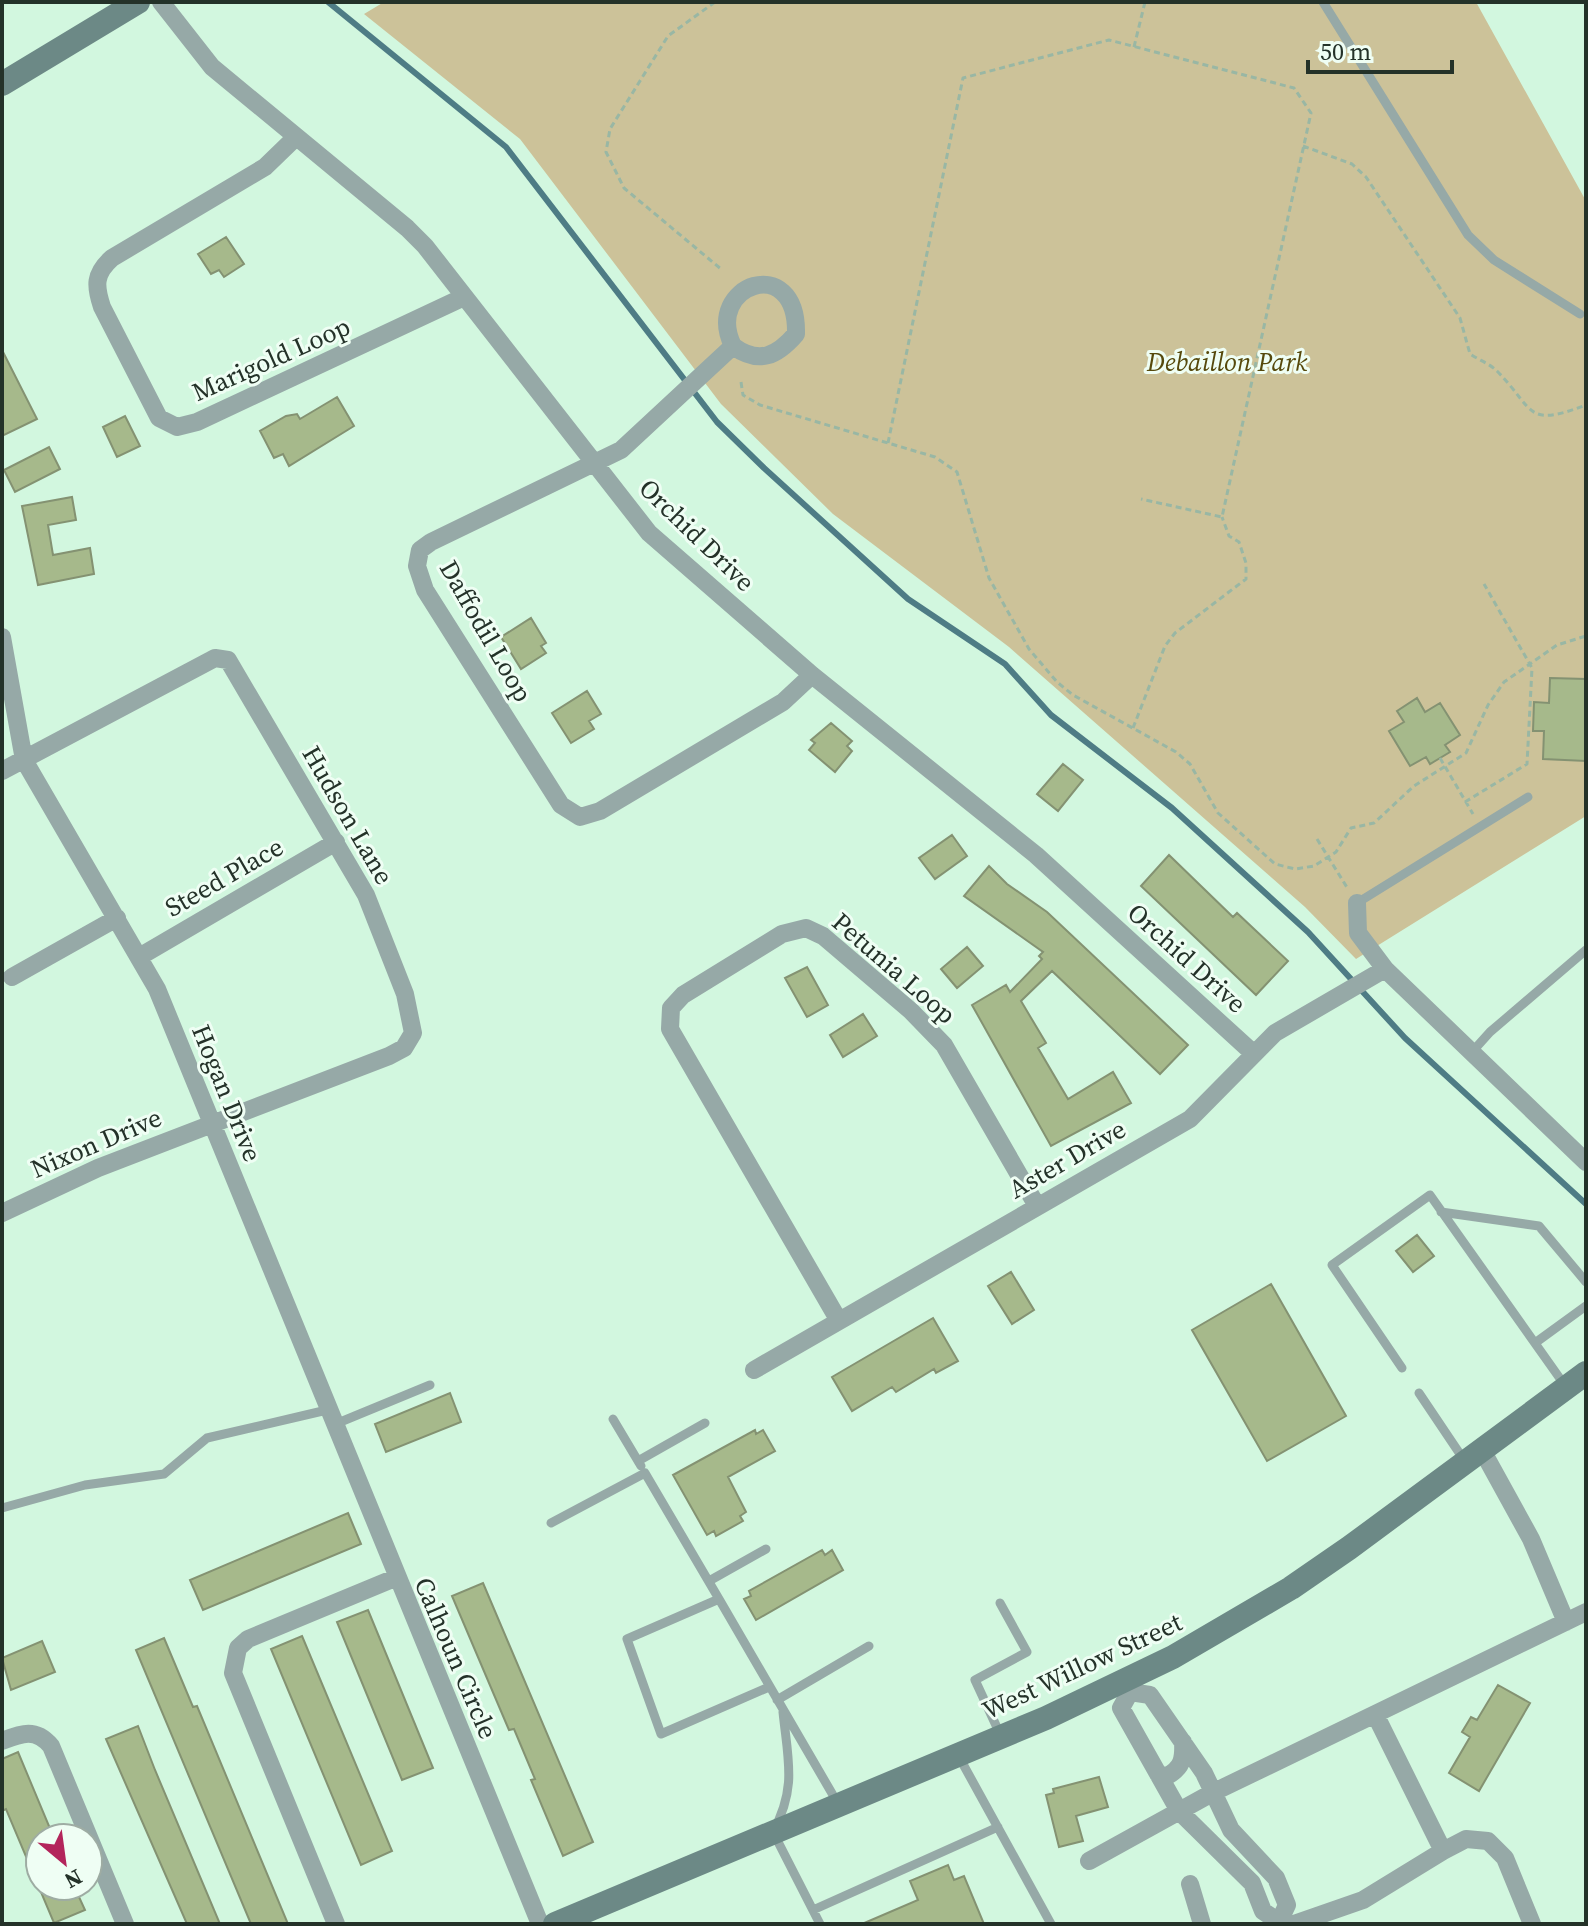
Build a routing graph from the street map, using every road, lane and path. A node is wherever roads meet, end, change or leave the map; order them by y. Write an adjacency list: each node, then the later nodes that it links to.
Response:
1 (138, 2): 7 (main road)
2 (161, 2): 8 (street, Orchid Drive)
3 (715, 2): 10 (path)
4 (1145, 2): 6 (path)
5 (1323, 2): 12 (lane)
6 (1134, 47): 9 (path); 16 (path)
7 (2, 84)
8 (296, 137): 11 (street, Orchid Drive); 11 (street, Marigold Loop)
9 (1303, 146): 15 (path); 19 (path)
10 (721, 269)
11 (464, 297): 17 (street, Orchid Drive)
12 (1580, 314)
13 (733, 346): 13 (street); 17 (street, Daffodil Loop)
14 (741, 382): 16 (path)
15 (1586, 405)
16 (888, 443): 25 (path)
17 (595, 465): 24 (street, Orchid Drive); 24 (street, Daffodil Loop)
18 (1141, 499): 19 (path)
19 (1222, 517): 25 (path)
20 (1484, 584): 23 (path)
21 (1586, 636): 23 (path)
22 (2, 637): 27 (street, Hogan Drive)
23 (1531, 665): 28 (path); 31 (path)
24 (812, 675): 43 (street, Orchid Drive)
25 (1133, 728): 35 (path)
26 (1440, 758): 28 (path)
27 (24, 760): 29 (street, Hudson Lane); 34 (street, Hudson Lane); 37 (street, Hogan Drive)
28 (1445, 767): 31 (path); 35 (path)
29 (2, 771)
30 (1528, 797): 32 (lane)
31 (1465, 802): 32 (path)
32 (1480, 827): 36 (lane)
33 (1317, 839): 35 (path)
34 (336, 842): 39 (street, Steed Place); 44 (street, Hudson Lane)
35 (1328, 857): 36 (path)
36 (1357, 903): 40 (street)
37 (117, 918): 39 (street, Hogan Drive); 41 (street)
38 (1586, 950): 42 (lane)
39 (139, 957): 44 (street, Hogan Drive)
40 (1385, 969): 42 (street); 43 (street, Aster Drive)
41 (12, 977)
42 (1472, 1052): 45 (street)
43 (1253, 1053): 46 (street, Aster Drive)
44 (212, 1123): 48 (street, Nixon Drive); 59 (street, Hogan Drive)
45 (1586, 1162)
46 (1037, 1206): 51 (street, Aster Drive); 51 (street, Petunia Loop)
47 (1441, 1212): 49 (lane); 52 (lane); 53 (lane)
48 (2, 1213)
49 (1586, 1282)
50 (1586, 1306): 52 (lane)
51 (839, 1321): 54 (street, Aster Drive)
52 (1535, 1343): 57 (lane)
53 (1402, 1368)
54 (754, 1370)
55 (1586, 1373): 57 (main road, West Willow Street)
56 (430, 1385): 59 (lane)
57 (1566, 1387): 62 (main road, West Willow Street)
58 (1419, 1393): 62 (lane)
59 (330, 1418): 65 (lane); 68 (street, Hogan Drive)
60 (613, 1419): 63 (lane)
61 (705, 1423): 63 (lane)
62 (1474, 1456): 73 (street); 76 (main road, West Willow Street)
63 (638, 1461): 64 (lane)
64 (645, 1473): 66 (lane); 69 (lane)
65 (2, 1508)
66 (551, 1523)
67 (766, 1549): 69 (lane)
68 (395, 1578): 95 (street, Calhoun Circle); 96 (street, Calhoun Circle)
69 (709, 1581): 70 (lane)
70 (719, 1599): 75 (lane); 75 (lane)
71 (1000, 1603): 79 (lane)
72 (1586, 1612): 73 (street)
73 (1566, 1622): 78 (street)
74 (869, 1646): 77 (lane)
75 (769, 1687): 77 (lane)
76 (1127, 1687): 79 (main road, West Willow Street); 81 (street); 83 (street)
77 (780, 1704): 85 (lane); 88 (lane)
78 (1375, 1714): 84 (street); 89 (street)
79 (1002, 1737): 82 (main road, West Willow Street)
80 (2, 1741): 94 (street)
81 (1183, 1742): 83 (street); 84 (street)
82 (958, 1755): 85 (main road, West Willow Street); 87 (lane)
83 (1158, 1774): 86 (street)
84 (1212, 1793): 86 (street); 93 (street)
85 (838, 1805): 88 (main road, West Willow Street)
86 (1179, 1811): 90 (street); 93 (street)
87 (998, 1827): 92 (lane); 99 (lane)
88 (773, 1832): 92 (lane); 97 (main road, West Willow Street)
89 (1443, 1851): 93 (street); 101 (street)
90 (1089, 1861)
91 (1190, 1884): 100 (street)
92 (813, 1910): 98 (lane)
93 (1284, 1923)
94 (125, 1924)
95 (336, 1924)
96 (540, 1924)
97 (555, 1924)
98 (820, 1924)
99 (1051, 1924)
100 (1202, 1924)
101 (1532, 1924)

